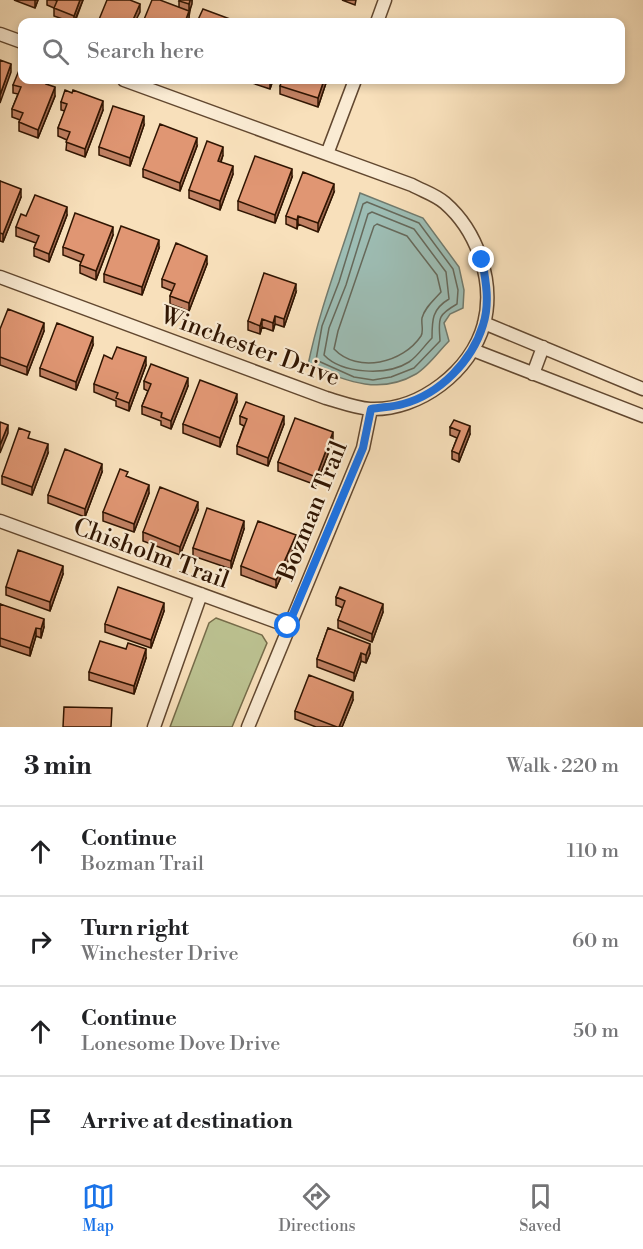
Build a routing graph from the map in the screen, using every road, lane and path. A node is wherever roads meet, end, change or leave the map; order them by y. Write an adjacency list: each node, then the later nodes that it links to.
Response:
1 (385, 0): 2 (street)
2 (378, 18)
3 (0, 34): 4 (street)
4 (18, 41)
5 (135, 84): 7 (street, Winchester Drive)
6 (353, 84): 7 (street)
7 (327, 154): 9 (street, Winchester Drive)
8 (0, 277): 14 (street, Winchester Drive)
9 (484, 323): 10 (street); 11 (street, Winchester Drive)
10 (543, 347): 12 (street); 13 (street)
11 (473, 350): 12 (street); 14 (street, Winchester Drive)
12 (533, 374): 15 (street)
13 (643, 388)
14 (371, 409): 18 (street, Bozman Trail)
15 (643, 416)
16 (0, 521): 17 (street, Chisholm Trail)
17 (201, 594): 18 (street, Chisholm Trail); 19 (street)
18 (288, 626): 20 (street, Bozman Trail)
19 (154, 727)
20 (248, 727)

